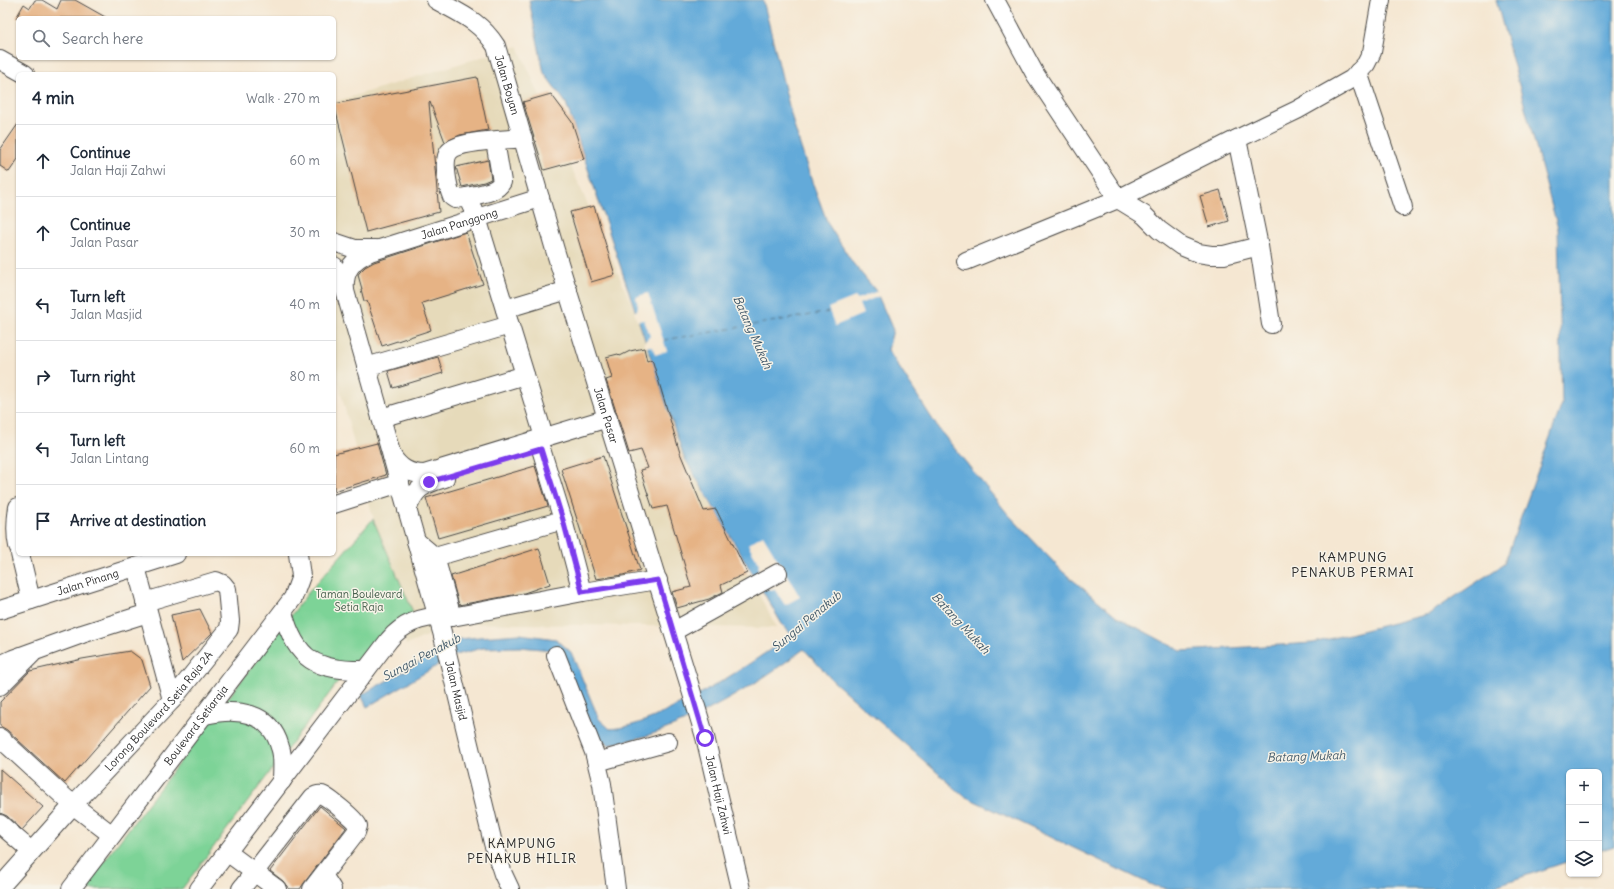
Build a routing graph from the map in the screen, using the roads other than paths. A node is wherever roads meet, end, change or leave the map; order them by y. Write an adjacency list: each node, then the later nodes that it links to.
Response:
1 (436, 0): 4 (street, Jalan Boyan)
2 (995, 0): 13 (street)
3 (1381, 0): 7 (street)
4 (464, 7): 8 (street, Jalan Boyan)
5 (0, 60): 6 (street)
6 (22, 72)
7 (1358, 72): 9 (street); 14 (street)
8 (523, 138): 10 (street); 12 (street, Jalan Boyan)
9 (1236, 138): 13 (street); 17 (street)
10 (495, 141): 11 (street); 11 (street)
11 (467, 197): 15 (street)
12 (540, 198): 15 (street, Jalan Panggong); 21 (street, Jalan Pasar)
13 (1118, 199): 17 (street); 19 (street)
14 (1403, 207)
15 (477, 218): 18 (street, Jalan Panggong); 23 (street)
16 (336, 243): 18 (street, Jalan Panggong)
17 (1259, 246): 24 (street)
18 (379, 249): 22 (street, Jalan Panggong)
19 (966, 261)
20 (336, 271): 22 (street)
21 (568, 290): 23 (street); 28 (street, Jalan Pasar)
22 (345, 291): 25 (street)
23 (507, 317): 25 (street); 26 (street)
24 (1271, 324)
25 (366, 367): 27 (street)
26 (525, 375): 27 (street); 29 (street)
27 (381, 418): 30 (street)
28 (609, 423): 29 (street); 44 (street, Jalan Pasar)
29 (543, 443): 30 (street); 33 (street); 35 (street)
30 (392, 456): 31 (street)
31 (400, 483): 32 (street); 33 (street)
32 (336, 503)
33 (407, 510): 37 (street)
34 (16, 519): 36 (street)
35 (563, 520): 41 (street); 45 (street)
36 (16, 535)
37 (416, 541): 41 (street); 50 (street)
38 (20, 556): 46 (street)
39 (170, 556): 42 (street, Jalan Pinang)
40 (298, 556): 49 (street, Boulevard Setiaraja)
41 (435, 557): 50 (street)
42 (136, 567): 46 (street, Jalan Pinang); 47 (street)
43 (778, 573): 51 (street)
44 (658, 580): 45 (street); 51 (street, Jalan Pasar)
45 (582, 592): 50 (street)
46 (31, 600): 48 (street, Jalan Pinang)
47 (147, 608): 52 (street); 57 (street); 57 (street, Lorong Boulevard Setia Raja 2A)
48 (0, 610)
49 (284, 612): 55 (street); 58 (street, Boulevard Setiaraja)
50 (444, 622): 55 (street); 76 (street, Jalan Masjid)
51 (674, 631): 78 (street, Jalan Haji Zahwi)
52 (35, 650): 54 (street); 56 (street)
53 (556, 655): 61 (street)
54 (0, 665)
55 (366, 670): 62 (street)
56 (0, 686)
57 (172, 700): 63 (street, Lorong Boulevard Setia Raja 2A)
58 (205, 714): 62 (street); 65 (street, Boulevard Setiaraja)
59 (0, 738): 63 (street)
60 (668, 742): 61 (street)
61 (597, 762): 77 (street)
62 (282, 781): 67 (street)
63 (73, 805): 65 (street); 66 (street, Lorong Boulevard Setia Raja 2A)
64 (0, 824): 66 (street)
65 (112, 835): 71 (street, Boulevard Setiaraja)
66 (31, 851): 70 (street, Lorong Boulevard Setia Raja 2A)
67 (227, 852): 68 (street); 72 (street)
68 (254, 872): 69 (street); 73 (street); 74 (street)
69 (328, 882): 75 (street)
70 (0, 887)
71 (71, 889)
72 (199, 889)
73 (241, 889)
74 (277, 889)
75 (312, 889)
76 (510, 889)
77 (616, 889)
78 (741, 889)

